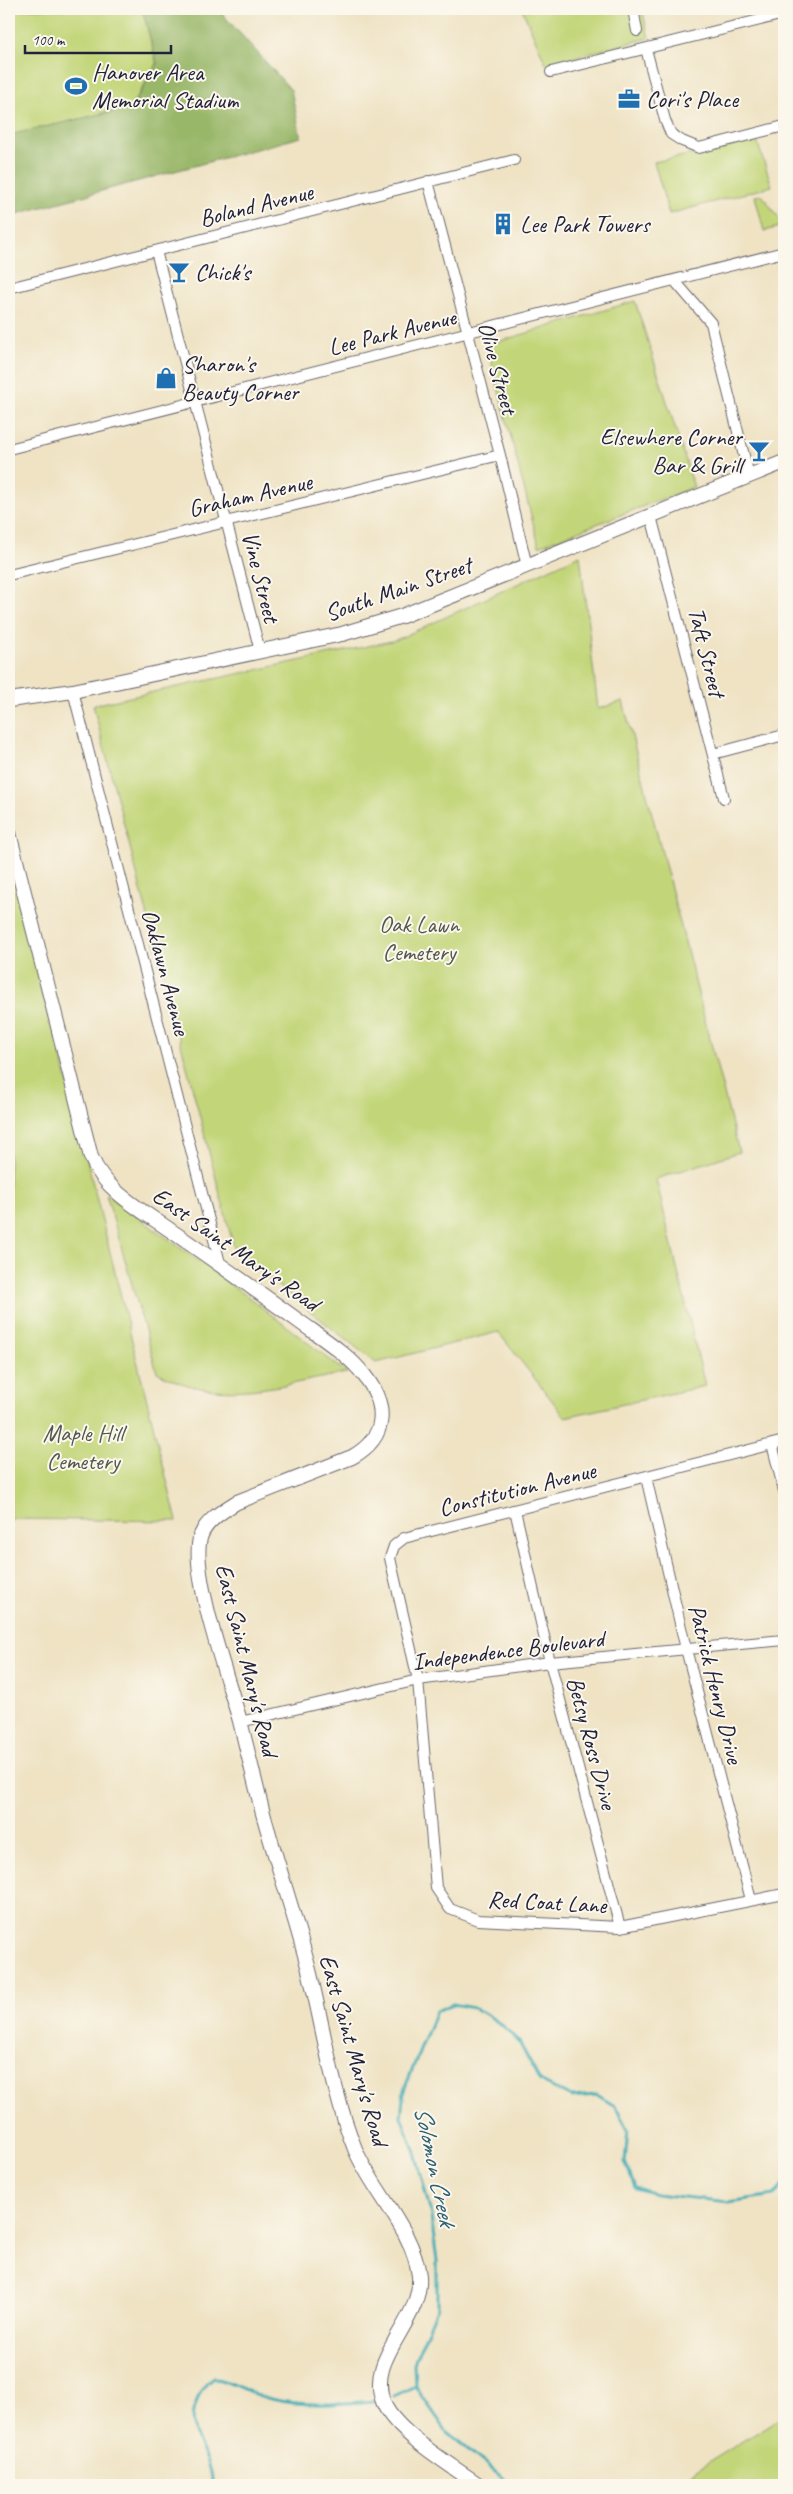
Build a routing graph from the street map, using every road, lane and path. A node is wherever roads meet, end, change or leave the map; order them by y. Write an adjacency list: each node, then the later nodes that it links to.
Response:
1 (633, 9): 3 (street)
2 (784, 14): 4 (street)
3 (638, 31)
4 (646, 49): 5 (street); 6 (street)
5 (551, 72)
6 (784, 126)
7 (514, 160): 8 (street, Boland Avenue)
8 (428, 181): 9 (street, Boland Avenue); 13 (street, Olive Street)
9 (156, 251): 12 (street, Boland Avenue); 14 (street, Vine Street)
10 (784, 252): 11 (street, Lee Park Avenue)
11 (674, 280): 13 (street, Lee Park Avenue); 18 (street)
12 (9, 288)
13 (469, 333): 14 (street, Lee Park Avenue); 16 (street, Olive Street)
14 (196, 402): 15 (street, Lee Park Avenue); 20 (street, Vine Street)
15 (9, 449)
16 (500, 455): 20 (street, Graham Avenue); 21 (street, Olive Street)
17 (784, 464): 18 (street, South Main Street)
18 (750, 476): 19 (street, South Main Street)
19 (651, 516): 21 (street, South Main Street); 27 (street, Taft Street)
20 (226, 521): 22 (street, Graham Avenue); 23 (street, Vine Street)
21 (527, 566): 23 (street, South Main Street)
22 (9, 574)
23 (260, 651): 24 (street, South Main Street)
24 (73, 691): 25 (street, South Main Street); 30 (street, Oaklawn Avenue)
25 (9, 700)
26 (784, 735): 27 (street)
27 (713, 754): 28 (street, Taft Street)
28 (724, 798)
29 (9, 833): 30 (street, East Saint Mary's Road)
30 (220, 1263): 40 (street, East Saint Mary's Road)
31 (784, 1441): 32 (street, Constitution Avenue)
32 (772, 1444): 33 (street, Constitution Avenue); 34 (street)
33 (646, 1477): 35 (street, Constitution Avenue); 37 (street, Patrick Henry Drive)
34 (784, 1491)
35 (515, 1510): 38 (street, Betsy Ross Drive); 39 (street, Constitution Avenue)
36 (784, 1640): 37 (street, Independence Boulevard)
37 (686, 1649): 38 (street, Independence Boulevard); 42 (street, Patrick Henry Drive)
38 (550, 1662): 39 (street, Independence Boulevard); 43 (street, Betsy Ross Drive)
39 (418, 1680): 40 (street, Independence Boulevard); 43 (street, Red Coat Lane)
40 (240, 1722): 44 (street, East Saint Mary's Road)
41 (784, 1894): 42 (street, Red Coat Lane)
42 (751, 1900): 43 (street, Red Coat Lane)
43 (620, 1927)
44 (479, 2485)

